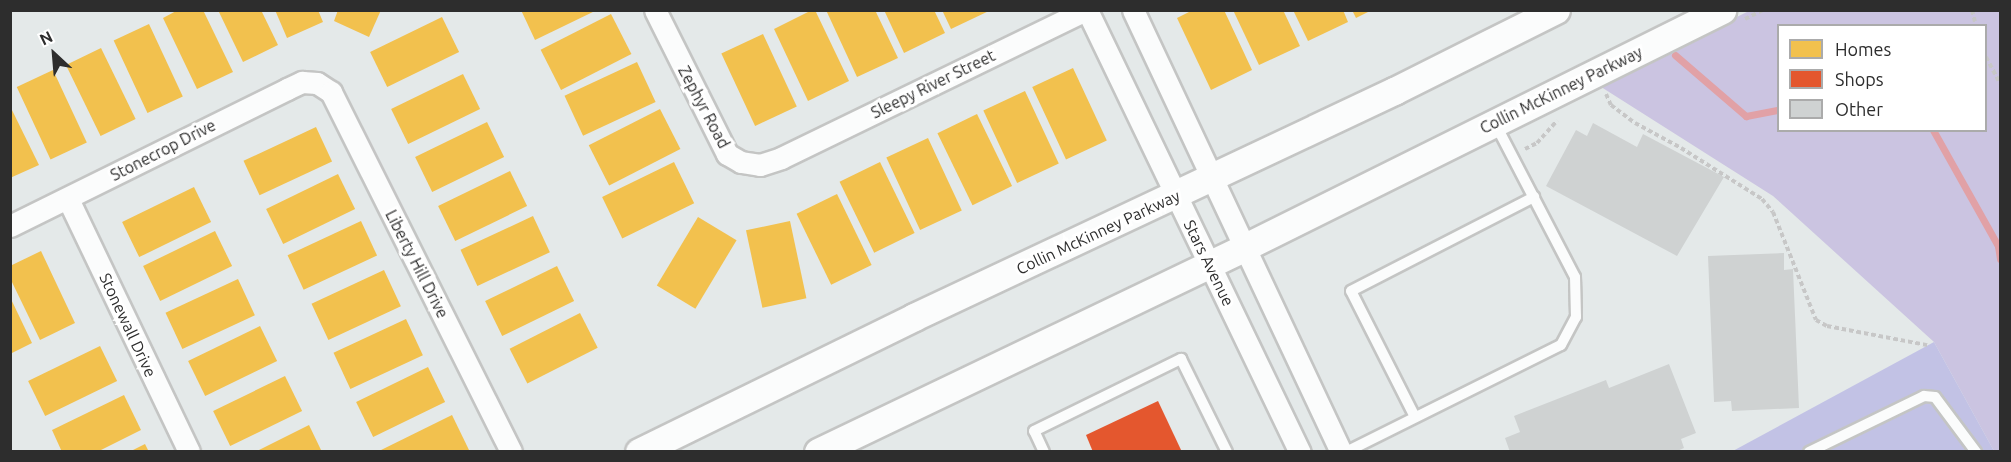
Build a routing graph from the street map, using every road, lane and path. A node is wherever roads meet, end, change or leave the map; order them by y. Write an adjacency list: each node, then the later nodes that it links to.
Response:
1 (655, 10): 12 (street, Zephyr Road)
2 (1086, 10): 12 (street, Sleepy River Street); 14 (street, Stars Avenue)
3 (1133, 10): 13 (street)
4 (1556, 10): 13 (street, Collin McKinney Parkway)
5 (1763, 10): 6 (path)
6 (1732, 16): 11 (street, Collin McKinney Parkway)
7 (1987, 59): 9 (path)
8 (317, 83): 16 (street, Stonecrop Drive); 23 (street, Liberty Hill Drive)
9 (2001, 83)
10 (1603, 89): 20 (path)
11 (1495, 123): 15 (lane); 18 (street, Collin McKinney Parkway)
12 (781, 158)
13 (1213, 178): 14 (street, Collin McKinney Parkway); 18 (street)
14 (1177, 195): 19 (street, Stars Avenue); 24 (street, Collin McKinney Parkway)
15 (1534, 197): 21 (lane); 21 (lane)
16 (68, 199): 17 (street, Stonecrop Drive); 22 (street, Stonewall Drive)
17 (10, 226)
18 (1245, 247): 19 (street, Collin McKinney Parkway); 29 (street)
19 (1209, 264): 25 (street, Collin McKinney Parkway); 28 (street, Stars Avenue)
20 (1927, 345)
21 (1414, 417): 30 (lane)
22 (189, 452)
23 (511, 452)
24 (639, 452)
25 (818, 452)
26 (1044, 452): 27 (lane)
27 (1227, 452)
28 (1300, 452)
29 (1341, 452)
30 (1346, 452)
31 (1809, 452): 32 (lane)
32 (1976, 452)

